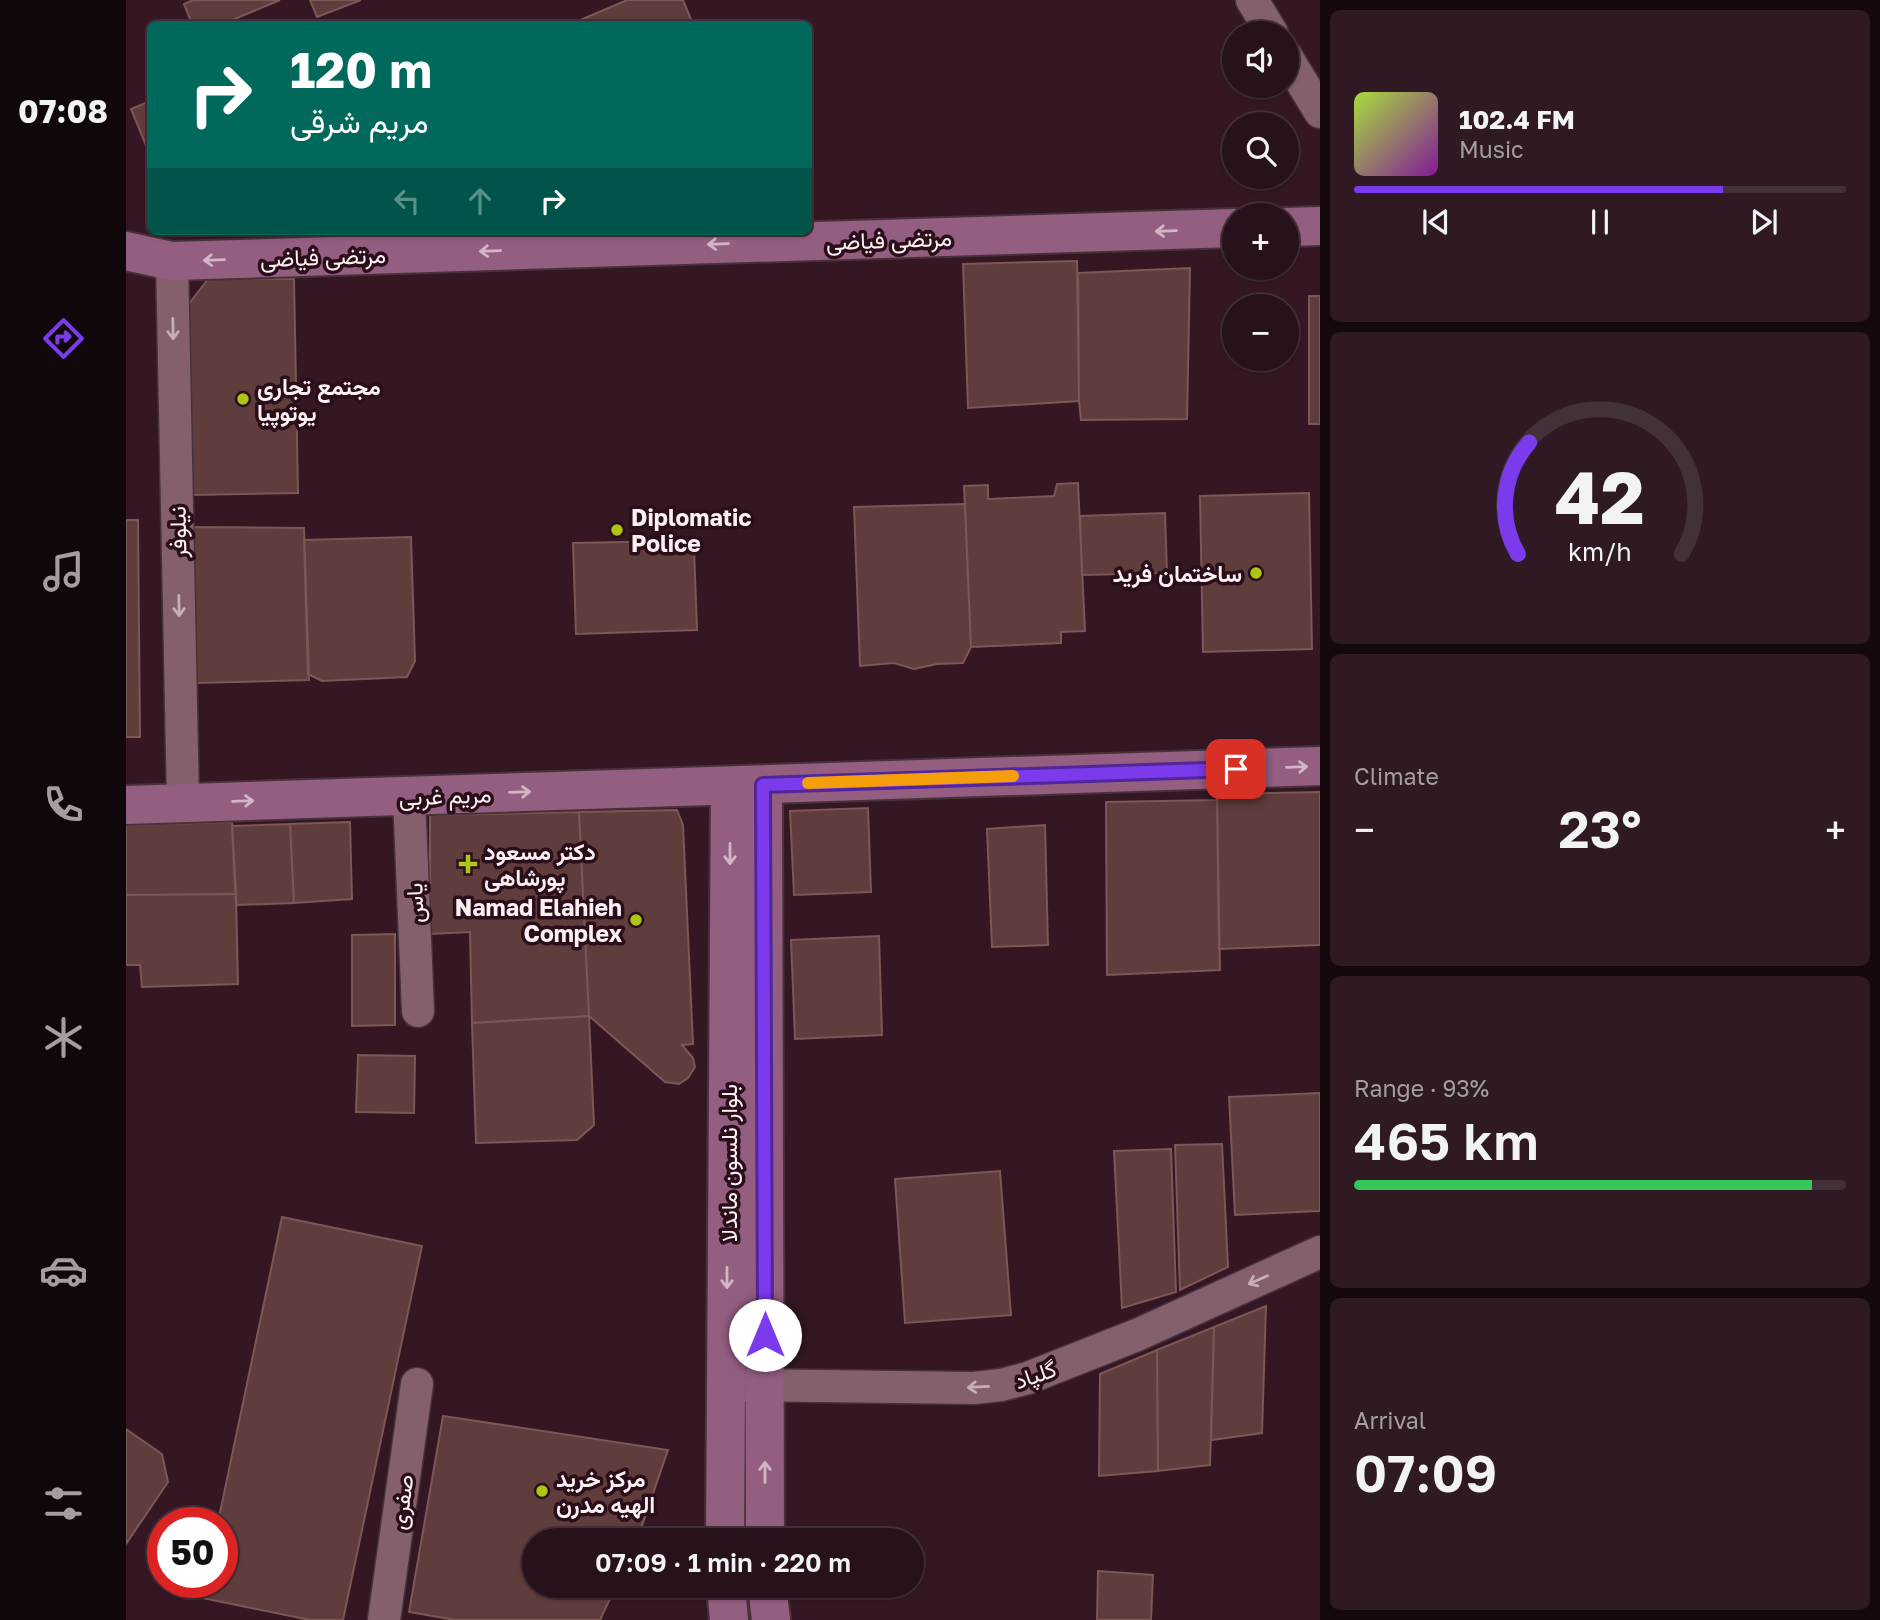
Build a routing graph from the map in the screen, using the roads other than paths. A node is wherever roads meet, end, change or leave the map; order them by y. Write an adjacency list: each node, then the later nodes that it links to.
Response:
1 (1252, 0): 2 (street)
2 (1265, 21)
3 (1299, 77): 4 (street)
4 (1320, 112)
5 (1320, 226): 6 (main road)
6 (1299, 227)
7 (1222, 228): 9 (main road, مرتضی فیاضی, one-way to 9)
8 (126, 251): 9 (main road, مرتضی فیاضی)
9 (172, 261): 13 (street, نیلوفر, one-way to 13)
10 (1320, 766): 11 (main road, مریم غربی, one-way to 10)
11 (747, 785): 12 (main road, مریم غربی, one-way to 11); 18 (main road, بلوار نلسون ماندلا, one-way to 18); 19 (main road, بلوار نلسون ماندلا)
12 (409, 796): 13 (main road, مریم غربی, one-way to 12); 15 (street, یاس)
13 (183, 803): 14 (main road, مریم غربی)
14 (126, 805)
15 (418, 1011)
16 (1320, 1252): 19 (street, گلپاد, one-way to 19)
17 (417, 1384): 24 (street, صفری)
18 (726, 1385): 19 (street, گلپاد); 20 (main road, بلوار نلسون ماندلا)
19 (765, 1385): 21 (main road, بلوار نلسون ماندلا, one-way to 19)
20 (725, 1528)
21 (765, 1528)
22 (727, 1598): 25 (main road)
23 (768, 1598): 26 (main road)
24 (384, 1620)
25 (729, 1620)
26 (771, 1620)

